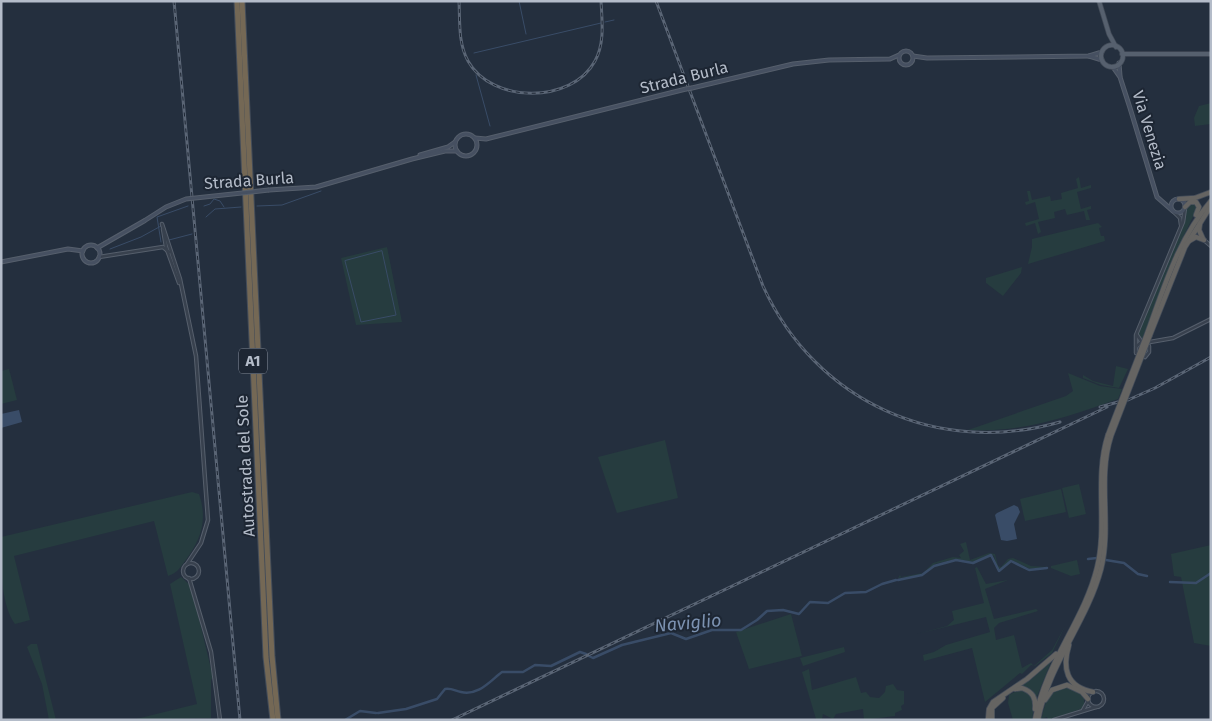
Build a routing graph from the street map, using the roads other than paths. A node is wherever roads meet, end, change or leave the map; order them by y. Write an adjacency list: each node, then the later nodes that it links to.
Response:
1 (237, 1): 73 (highway, Autostrada del Sole / A1)
2 (242, 1): 74 (highway, Autostrada del Sole / A1)
3 (1099, 1): 4 (main road)
4 (1109, 33): 5 (main road); 6 (main road)
5 (1116, 46): 6 (main road); 8 (main road)
6 (1106, 47): 7 (main road)
7 (1102, 52): 12 (main road, Strada Burla); 16 (main road)
8 (1122, 54): 13 (main road); 17 (main road)
9 (1211, 54): 13 (main road)
10 (899, 55): 11 (main road, Strada Burla); 15 (main road, Strada Burla); 18 (main road)
11 (913, 56): 14 (main road, Strada Burla); 19 (main road)
12 (1089, 56): 14 (main road, Strada Burla); 16 (main road, Strada Burla)
13 (1135, 56): 17 (main road)
14 (921, 58): 19 (main road, Strada Burla)
15 (890, 59): 18 (main road, Strada Burla); 23 (main road, Strada Burla, bridge)
16 (1102, 60): 20 (main road, Strada Burla)
17 (1120, 61): 20 (main road); 21 (main road, Via Venezia)
18 (899, 62): 19 (main road, Strada Burla)
19 (912, 62)
20 (1113, 67): 21 (main road, Via Venezia)
21 (1120, 77): 28 (main road, Via Venezia)
22 (475, 138): 23 (main road, Strada Burla); 24 (main road, Strada Burla); 25 (main road)
23 (486, 139): 25 (main road, Strada Burla)
24 (456, 141): 26 (main road); 27 (main road, Strada Burla)
25 (478, 146): 26 (main road, Strada Burla)
26 (457, 151): 27 (main road, Strada Burla)
27 (412, 159): 41 (main road, Strada Burla, bridge)
28 (1156, 191): 30 (main road, Via Venezia); 34 (main road, Via Venezia)
29 (1211, 192): 30 (highway)
30 (1177, 199): 32 (main road, Via Venezia); 34 (main road)
31 (1211, 201): 39 (highway)
32 (1185, 208): 34 (main road); 35 (street); 39 (highway)
33 (1211, 208): 36 (highway); 47 (highway)
34 (1174, 212): 35 (street)
35 (1181, 227): 51 (street)
36 (1204, 240): 40 (street); 47 (highway)
37 (164, 241): 38 (street); 42 (street); 43 (street)
38 (168, 243): 43 (street); 48 (street)
39 (1182, 245): 52 (highway)
40 (1211, 246)
41 (97, 248): 44 (main road, Strada Burla); 45 (main road)
42 (159, 248): 43 (street); 45 (street)
43 (165, 248): 48 (street); 49 (street)
44 (83, 251): 45 (main road, Strada Burla); 46 (main road, Strada Burla)
45 (99, 257)
46 (1, 262)
47 (1178, 262): 52 (highway)
48 (176, 269): 49 (street)
49 (181, 287): 59 (street)
50 (1211, 319): 53 (street)
51 (1136, 334): 54 (street); 54 (street)
52 (1148, 334): 58 (highway, bridge)
53 (1157, 342): 55 (street); 55 (street)
54 (1136, 346): 56 (street)
55 (1149, 352): 57 (street)
56 (1136, 354)
57 (1145, 357)
58 (1109, 435): 65 (highway); 66 (highway)
59 (195, 555): 60 (street); 61 (street)
60 (188, 564): 61 (street); 63 (street)
61 (196, 565): 62 (street)
62 (197, 576): 63 (street); 64 (street)
63 (189, 578): 64 (street)
64 (194, 588): 72 (street)
65 (1080, 618): 67 (highway); 71 (highway)
66 (1069, 631): 71 (highway); 75 (highway)
67 (1093, 692): 68 (street); 69 (street)
68 (1088, 700): 69 (street); 70 (street); 71 (highway)
69 (1097, 707): 70 (street)
70 (1080, 713): 76 (street)
71 (1036, 719): 75 (highway)
72 (220, 720)
73 (273, 720)
74 (278, 720)
75 (990, 720)
76 (1054, 720)

